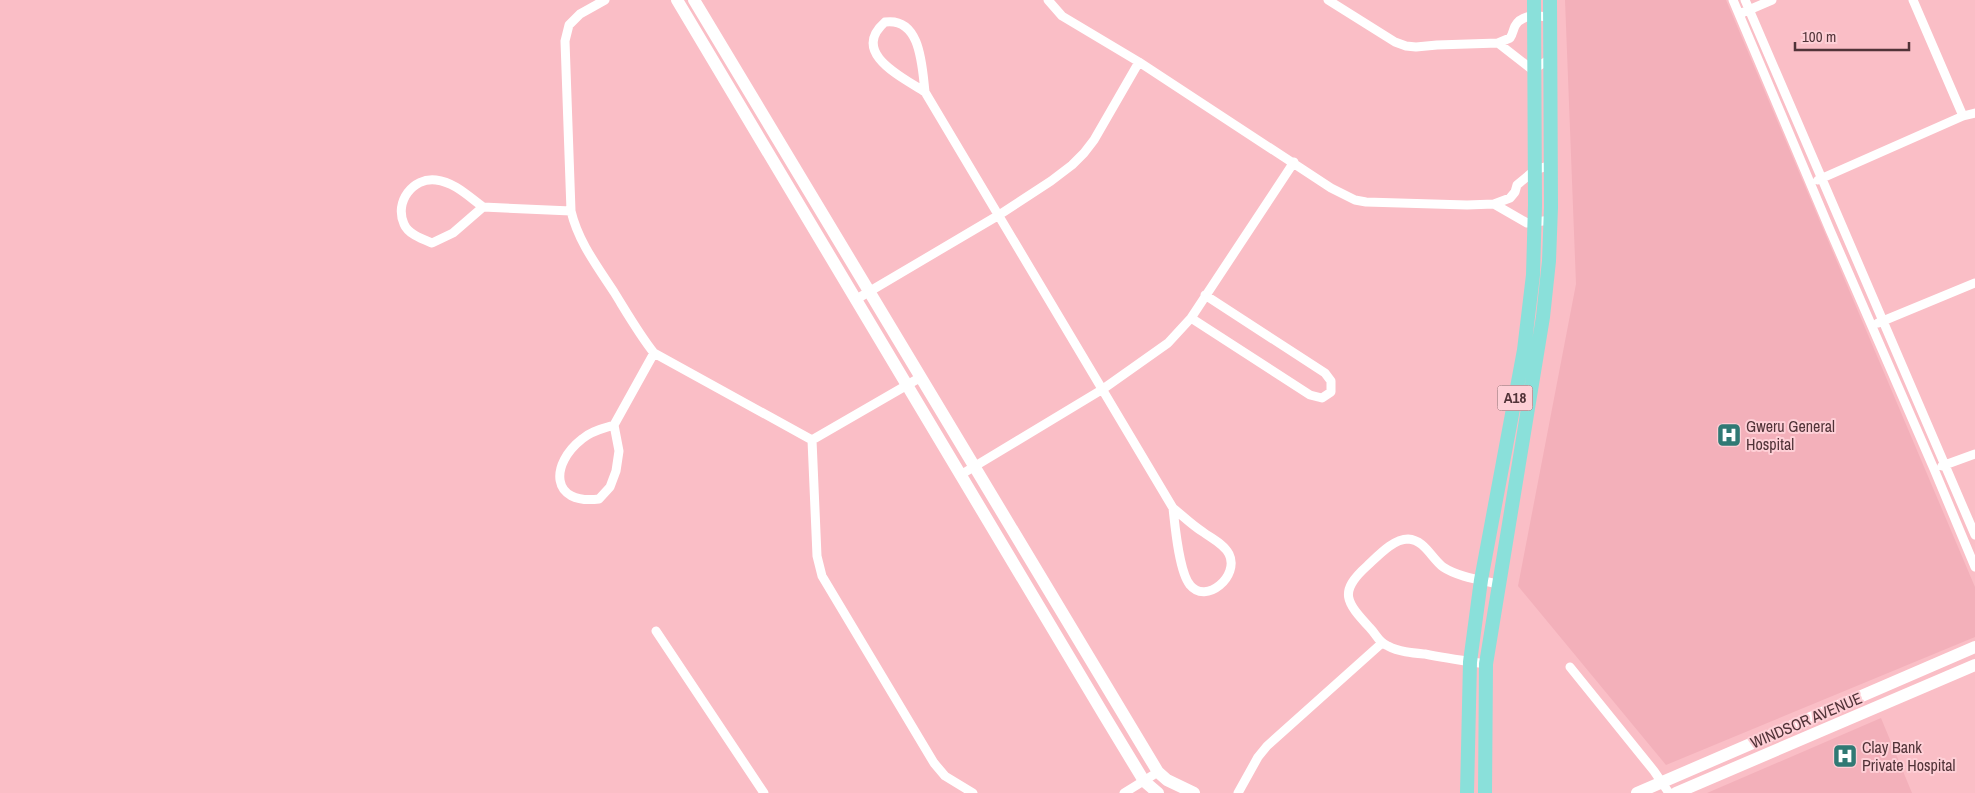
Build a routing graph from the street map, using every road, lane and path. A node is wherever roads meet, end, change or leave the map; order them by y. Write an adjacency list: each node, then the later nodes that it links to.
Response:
1 (605, 0): 30 (street)
2 (677, 0): 37 (main road)
3 (694, 0): 35 (main road)
4 (1048, 0): 18 (street)
5 (1328, 0): 16 (street)
6 (1534, 0): 14 (highway, A18)
7 (1550, 0): 15 (highway, A18)
8 (1734, 0): 13 (street)
9 (1745, 0): 12 (street)
10 (1772, 0): 12 (street)
11 (1913, 0): 22 (street)
12 (1749, 10): 13 (street); 26 (street)
13 (1740, 14): 27 (street)
14 (1534, 15): 15 (street); 16 (street); 19 (highway, A18)
15 (1550, 17): 17 (highway, A18)
16 (1498, 43): 19 (street)
17 (1550, 59): 19 (street); 24 (highway, A18)
18 (1139, 62): 23 (street); 31 (street)
19 (1534, 69): 25 (highway, A18)
20 (925, 92): 20 (street); 31 (street)
21 (1975, 113): 22 (street)
22 (1963, 116): 26 (street)
23 (1294, 162): 28 (street); 36 (street)
24 (1551, 165): 25 (street); 32 (highway, A18)
25 (1535, 170): 28 (street); 33 (highway, A18)
26 (1822, 178): 27 (street); 39 (street)
27 (1811, 183): 40 (street)
28 (1494, 204): 33 (street)
29 (483, 207): 29 (street); 30 (street)
30 (571, 211): 41 (street)
31 (999, 215): 35 (street); 45 (street)
32 (1551, 220): 33 (street); 42 (highway, A18)
33 (1535, 223): 42 (highway, A18)
34 (1975, 284): 39 (street)
35 (868, 292): 37 (street); 43 (main road)
36 (1205, 295): 38 (street); 38 (street)
37 (855, 300): 44 (main road)
38 (1190, 318): 45 (street)
39 (1884, 321): 40 (street); 51 (street)
40 (1871, 327): 53 (street)
41 (654, 353): 46 (street); 47 (street)
42 (1528, 367): 49 (highway, A18); 50 (highway, A18)
43 (921, 377): 44 (street); 52 (main road)
44 (908, 385): 47 (street); 54 (main road)
45 (1103, 389): 52 (street); 55 (street)
46 (614, 425): 46 (street)
47 (812, 440): 73 (street)
48 (1975, 454): 51 (street)
49 (1504, 456): 50 (highway); 56 (highway, A18)
50 (1519, 458): 57 (highway, A18)
51 (1945, 464): 53 (street); 58 (street)
52 (974, 467): 54 (street); 69 (main road)
53 (1934, 469): 59 (street)
54 (962, 474): 70 (main road)
55 (1174, 508): 55 (street)
56 (1490, 533): 57 (highway); 60 (highway, A18)
57 (1506, 535): 61 (highway, A18)
58 (1975, 535)
59 (1975, 567)
60 (1481, 580): 61 (street); 63 (street); 65 (highway, A18)
61 (1498, 584): 66 (highway, A18)
62 (656, 631): 72 (street)
63 (1382, 643): 65 (street); 77 (street)
64 (1975, 647): 71 (main road, WINDSOR AVENUE)
65 (1470, 662): 66 (street); 78 (highway, A18)
66 (1486, 664): 79 (highway, A18)
67 (1975, 665): 81 (main road, WINDSOR AVENUE)
68 (1570, 667): 71 (street)
69 (1158, 772): 70 (street); 76 (main road)
70 (1144, 781): 74 (street); 75 (main road)
71 (1666, 787): 80 (main road, WINDSOR AVENUE)
72 (764, 793)
73 (973, 793)
74 (1124, 793)
75 (1158, 793)
76 (1194, 793)
77 (1238, 793)
78 (1467, 793)
79 (1484, 793)
80 (1637, 793)
81 (1676, 793)

